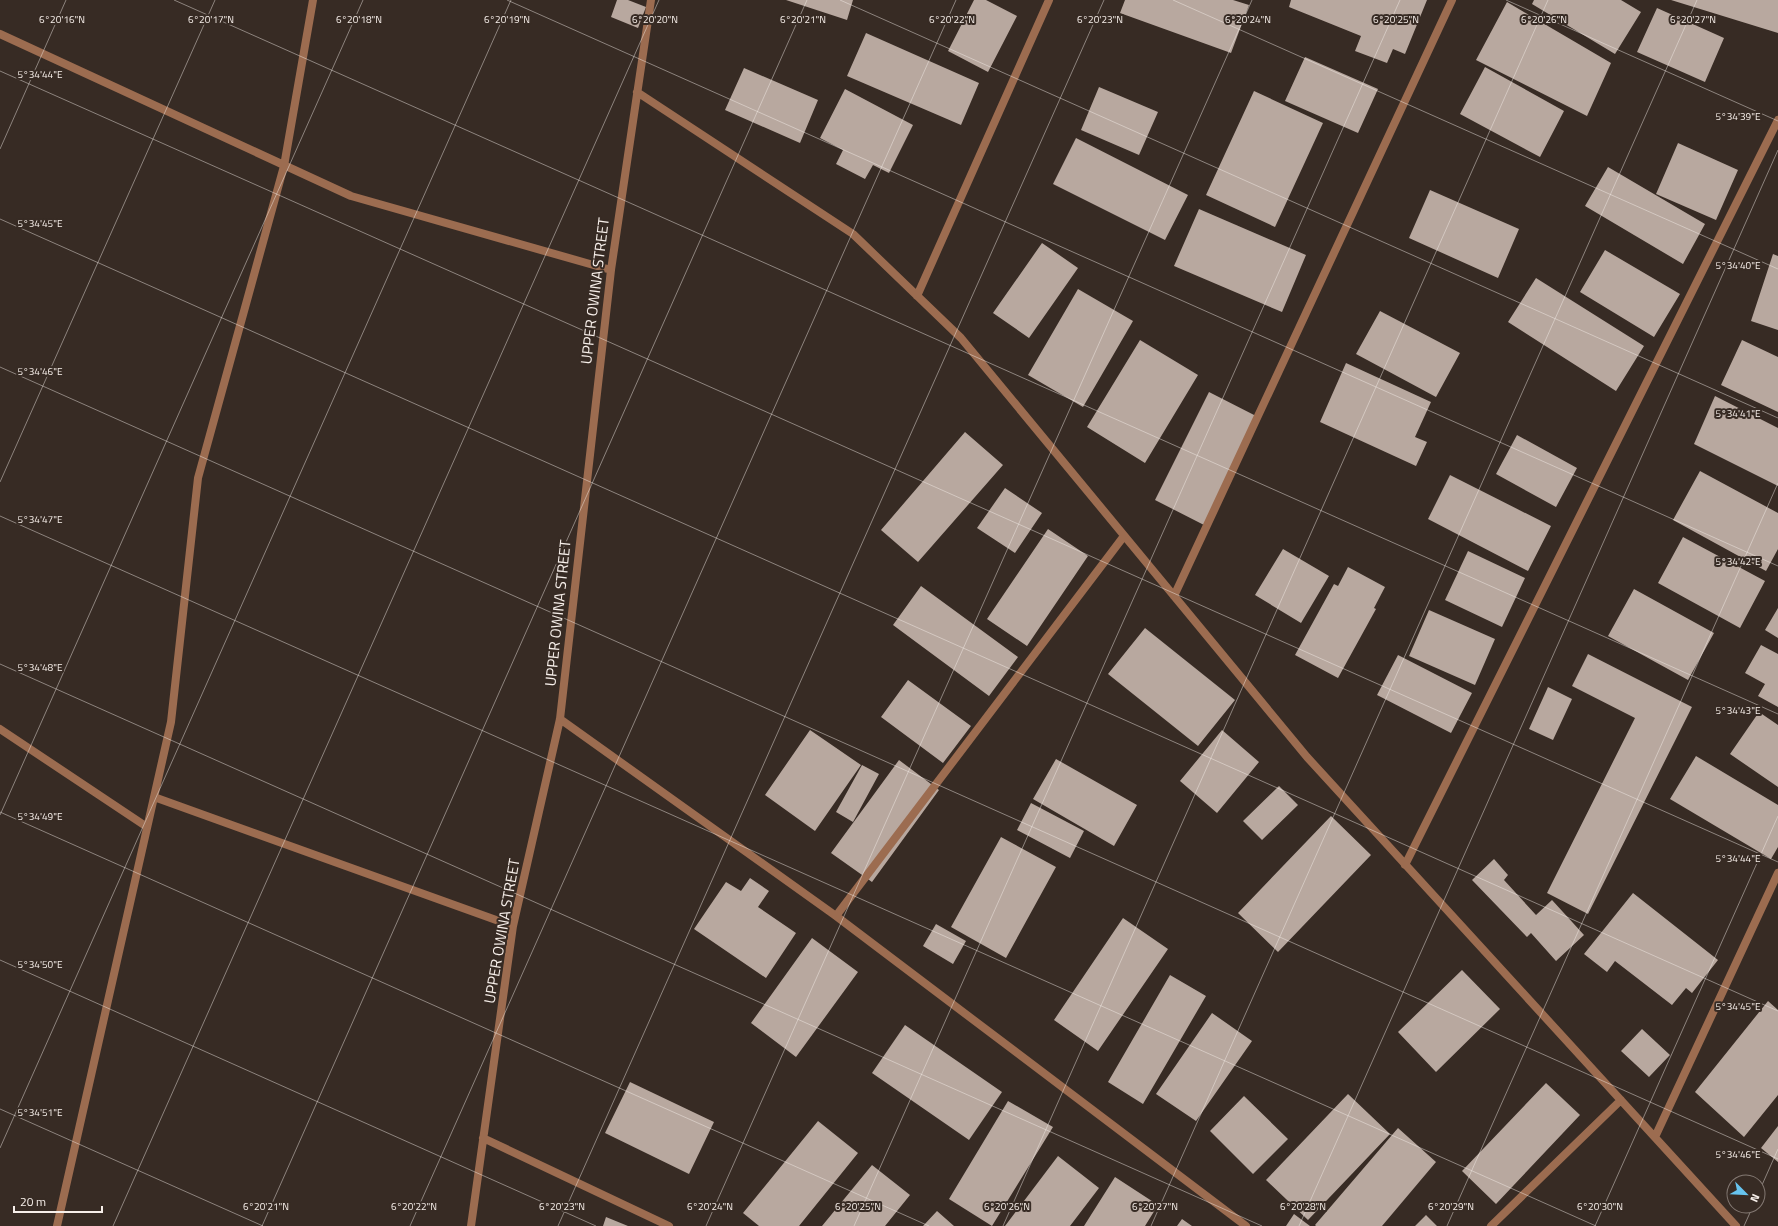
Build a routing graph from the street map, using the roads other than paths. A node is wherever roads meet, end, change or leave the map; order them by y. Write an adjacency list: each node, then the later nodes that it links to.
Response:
1 (313, 0): 8 (street)
2 (651, 0): 6 (street, UPPER OWINA STREET)
3 (1048, 0): 10 (street)
4 (1452, 0): 12 (street)
5 (0, 34): 8 (street)
6 (638, 92): 9 (street, UPPER OWINA STREET); 10 (street)
7 (1778, 120): 17 (street)
8 (284, 166): 9 (street); 15 (street)
9 (611, 270): 13 (street, UPPER OWINA STREET)
10 (917, 296): 11 (street)
11 (1124, 536): 12 (street); 19 (street)
12 (1174, 596): 17 (street)
13 (560, 719): 19 (street); 20 (street, UPPER OWINA STREET)
14 (0, 729): 16 (street)
15 (154, 798): 16 (street); 20 (street)
16 (147, 827): 24 (street)
17 (1405, 865): 21 (street)
18 (1778, 873): 22 (street)
19 (836, 916): 27 (street)
20 (513, 926): 23 (street, UPPER OWINA STREET)
21 (1621, 1100): 22 (street); 28 (street)
22 (1654, 1137): 29 (street)
23 (483, 1138): 25 (street, UPPER OWINA STREET); 26 (street)
24 (57, 1226)
25 (471, 1226)
26 (669, 1226)
27 (1246, 1226)
28 (1491, 1226)
29 (1736, 1226)

